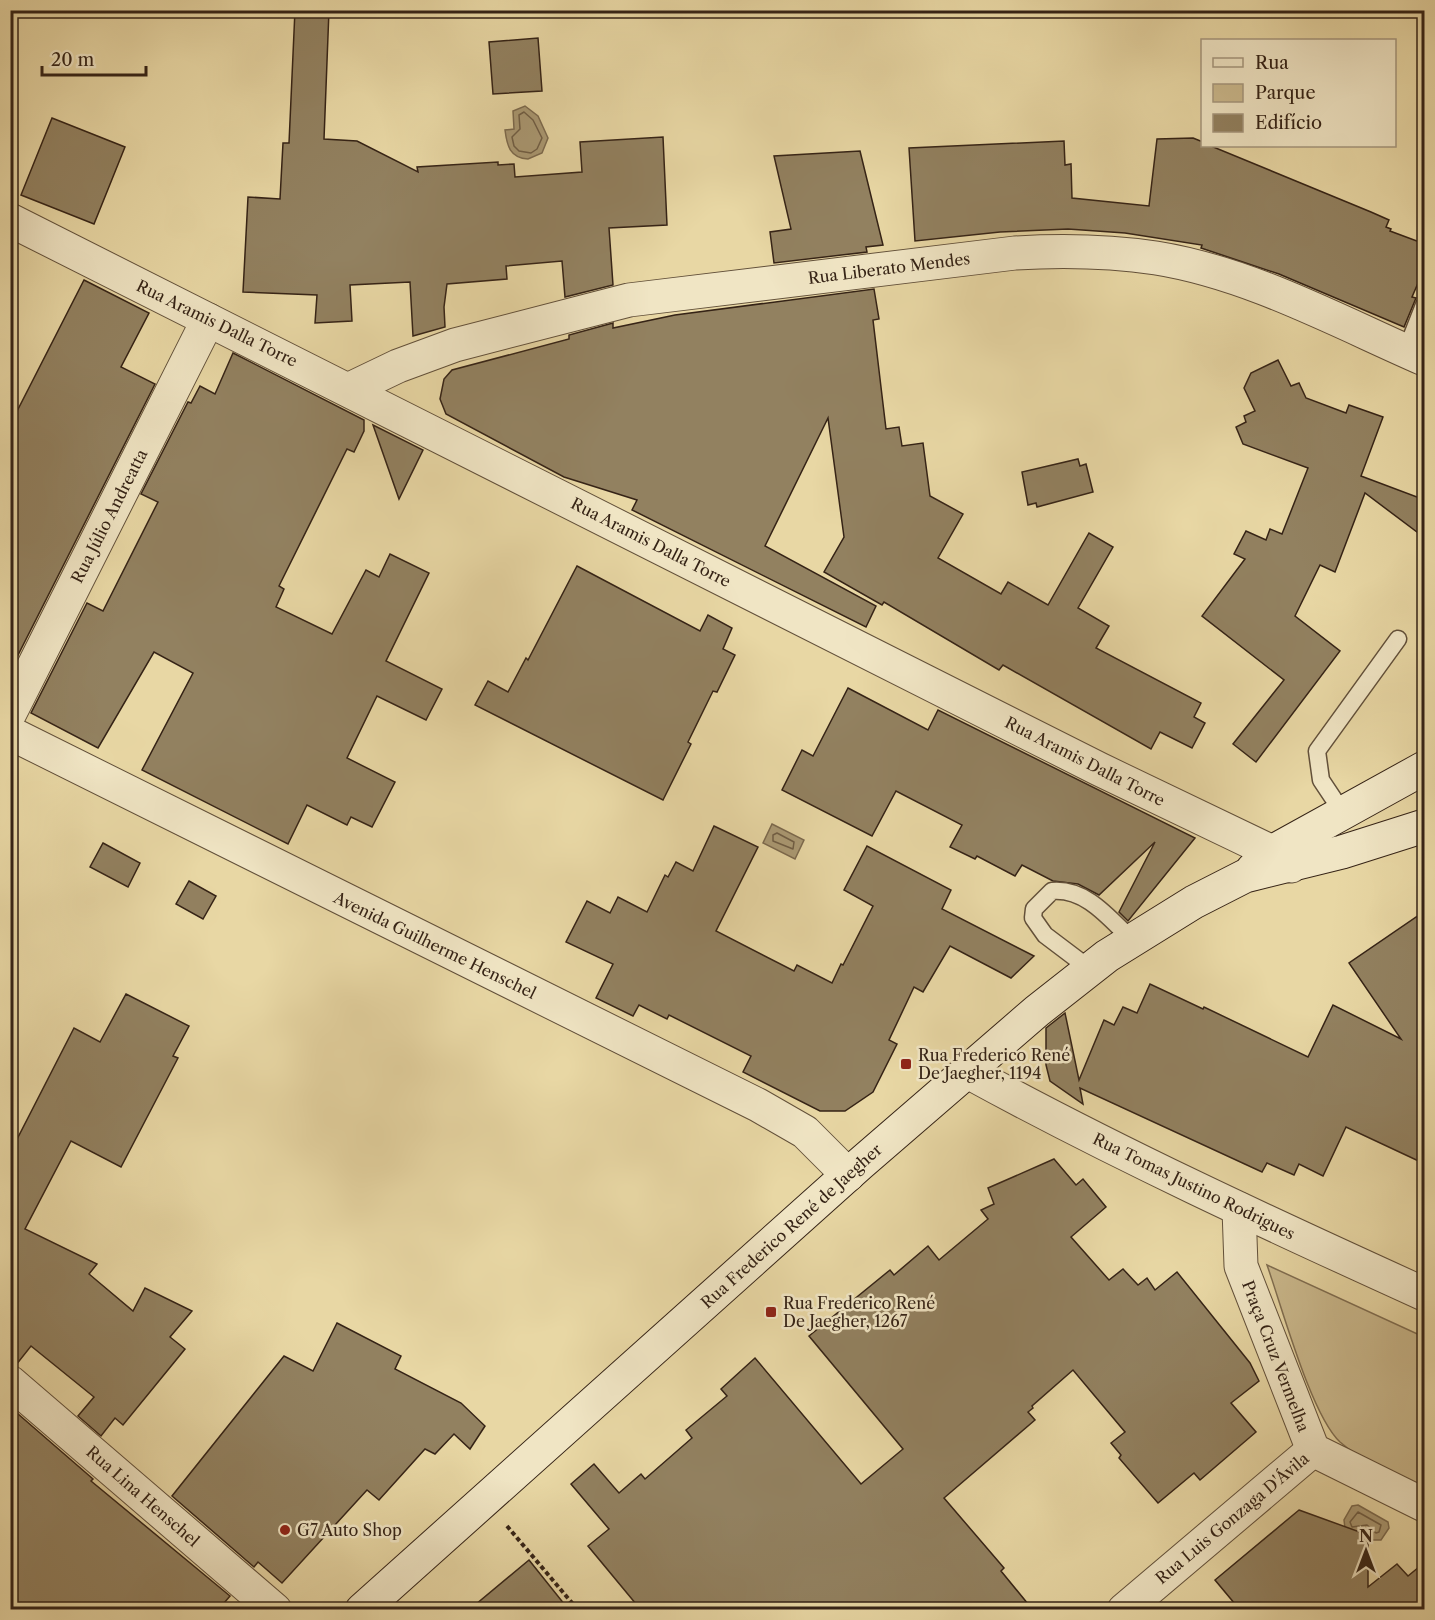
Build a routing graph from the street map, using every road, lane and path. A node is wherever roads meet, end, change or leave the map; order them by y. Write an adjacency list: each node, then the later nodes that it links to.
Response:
1 (10, 220): 3 (street, Rua Aramis Dalla Torre)
2 (1425, 305): 4 (lane)
3 (208, 320): 5 (street, Rua Aramis Dalla Torre); 7 (street, Rua Júlio Andreatta)
4 (1415, 355): 5 (street, Rua Liberato Mendes)
5 (350, 389): 12 (street, Rua Aramis Dalla Torre)
6 (1398, 639): 10 (lane)
7 (10, 713)
8 (10, 733): 16 (street, Avenida Guilherme Henschel)
9 (1425, 768): 10 (street, Rua Frederico René de Jaegher)
10 (1343, 813): 12 (street, Rua Frederico René de Jaegher)
11 (1425, 826): 12 (street, Rua Frederico René de Jaegher)
12 (1281, 859): 13 (street, Rua Frederico René de Jaegher)
13 (1132, 940): 14 (street, Rua Frederico René de Jaegher); 14 (lane)
14 (1090, 969): 15 (street, Rua Frederico René de Jaegher)
15 (968, 1072): 16 (street, Rua Frederico René de Jaegher); 17 (street, Rua Tomas Justino Rodrigues)
16 (848, 1175): 21 (street, Rua Frederico René de Jaegher)
17 (1239, 1209): 18 (street, Rua Tomas Justino Rodrigues); 20 (street, Praça Cruz Vermelha)
18 (1425, 1294)
19 (10, 1382): 23 (street, Rua Lina Henschel)
20 (1313, 1450): 22 (street, Praça Cruz Vermelha); 26 (street, Rua Luis Gonzaga D'Ávila)
21 (485, 1500): 24 (street, Rua Frederico René de Jaegher); 25 (path)
22 (1425, 1505)
23 (276, 1610)
24 (362, 1610)
25 (578, 1610)
26 (1124, 1610)

